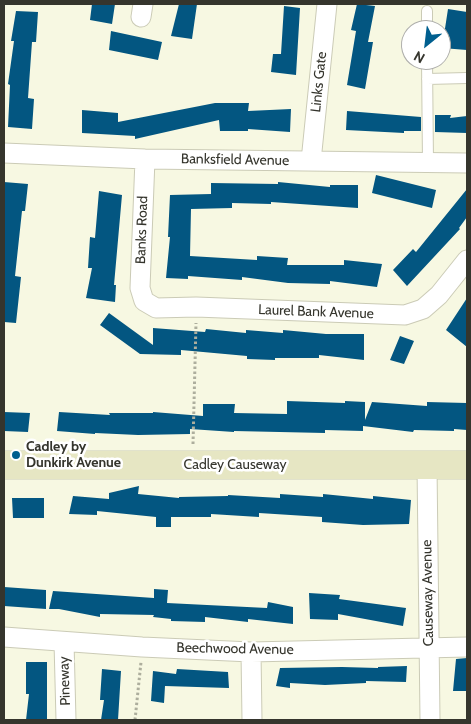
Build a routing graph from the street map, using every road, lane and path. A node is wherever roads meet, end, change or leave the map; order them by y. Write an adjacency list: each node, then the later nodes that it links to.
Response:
1 (327, 4): 9 (street, Links Gate)
2 (427, 11): 3 (lane)
3 (427, 20)
4 (427, 70): 6 (lane)
5 (467, 78): 6 (lane)
6 (427, 79): 10 (lane)
7 (4, 153): 8 (street, Banksfield Avenue)
8 (145, 159): 9 (street, Banksfield Avenue); 13 (street, Banks Road)
9 (311, 161): 10 (street, Banksfield Avenue)
10 (428, 162): 11 (street, Banksfield Avenue)
11 (467, 163)
12 (467, 260): 14 (street, Laurel Bank Avenue)
13 (144, 301): 14 (street, Laurel Bank Avenue)
14 (196, 307): 16 (path)
15 (4, 465): 16 (street, Cadley Causeway)
16 (192, 465): 17 (street, Cadley Causeway)
17 (427, 465): 18 (street, Cadley Causeway); 23 (street, Causeway Avenue)
18 (467, 465)
19 (4, 638): 20 (street, Beechwood Avenue)
20 (64, 642): 21 (street, Beechwood Avenue); 25 (street, Pineway)
21 (142, 647): 24 (street, Beechwood Avenue); 26 (path)
22 (467, 647): 23 (street, Beechwood Avenue)
23 (429, 648): 24 (street, Beechwood Avenue); 28 (street, Causeway Avenue)
24 (251, 652): 27 (street)
25 (66, 720)
26 (135, 720)
27 (252, 720)
28 (430, 720)

